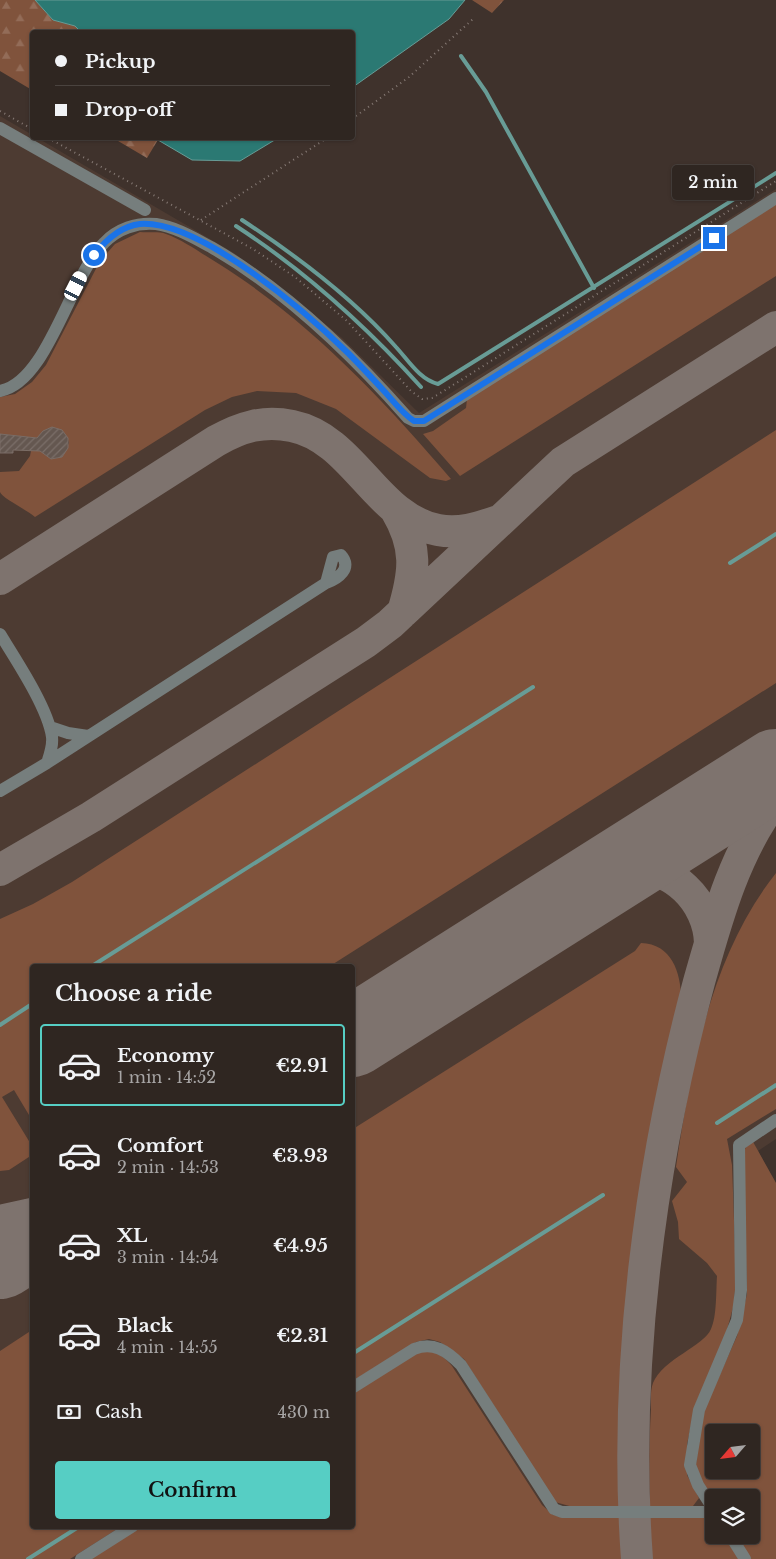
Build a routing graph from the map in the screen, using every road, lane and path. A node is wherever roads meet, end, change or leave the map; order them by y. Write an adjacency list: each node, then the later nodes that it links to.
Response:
1 (473, 19): 3 (path)
2 (0, 111): 5 (path)
3 (355, 117)
4 (0, 128): 10 (lane)
5 (30, 128)
6 (52, 140): 11 (path)
7 (324, 140): 11 (path)
8 (776, 181): 11 (path)
9 (776, 198): 12 (lane)
10 (146, 210)
11 (200, 221)
12 (0, 391)
13 (326, 583): 16 (lane)
14 (0, 634): 15 (lane)
15 (50, 727): 16 (lane); 17 (lane)
16 (88, 736): 17 (lane)
17 (47, 763): 18 (lane)
18 (0, 791)
19 (776, 1120): 21 (lane)
20 (355, 1386): 22 (lane)
21 (705, 1496)
22 (705, 1511)
23 (128, 1529): 25 (lane)
24 (736, 1544): 26 (lane)
25 (81, 1559)
26 (745, 1559)

